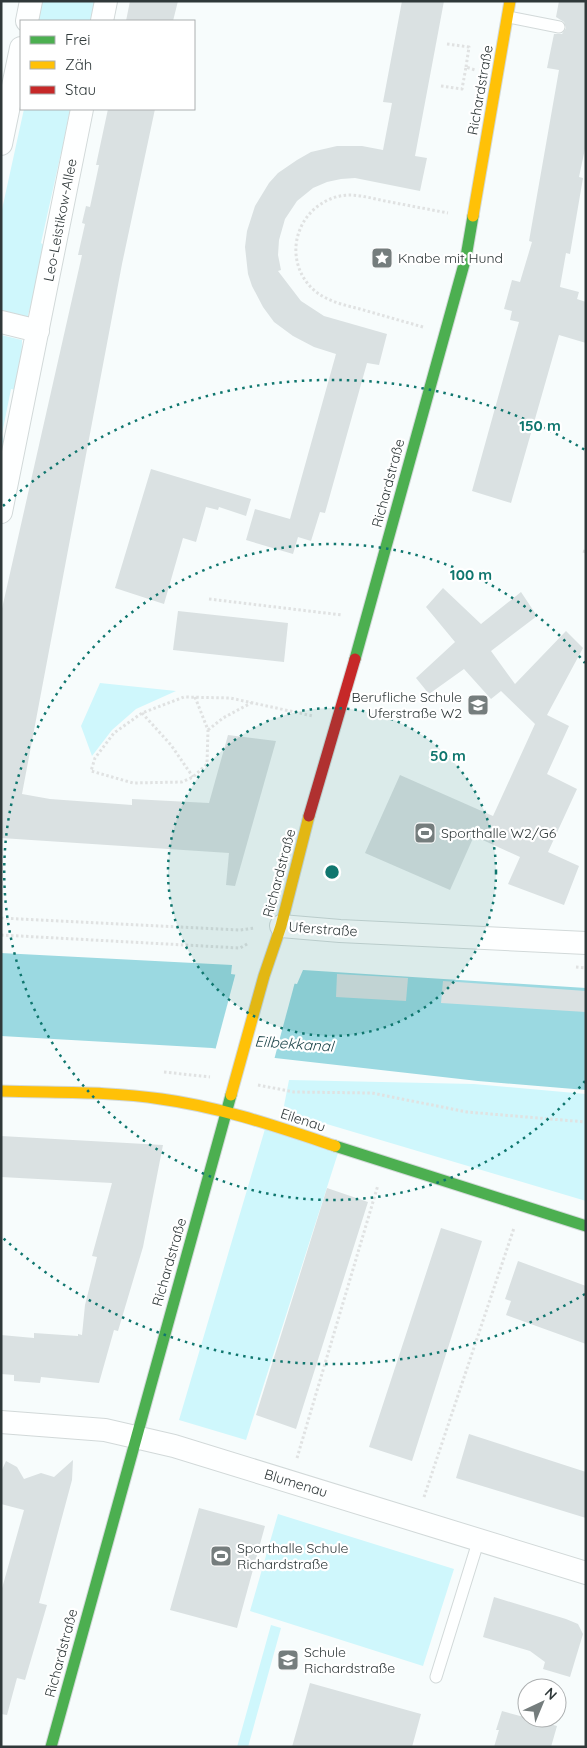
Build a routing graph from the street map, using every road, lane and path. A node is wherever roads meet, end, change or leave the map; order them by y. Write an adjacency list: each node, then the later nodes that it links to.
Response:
1 (31, 1): 5 (street)
2 (106, 1): 6 (street)
3 (510, 1): 4 (street, Richardstraße)
4 (508, 17): 7 (lane); 12 (street, Richardstraße)
5 (27, 20)
6 (102, 20)
7 (559, 27)
8 (447, 44): 10 (path)
9 (20, 57): 11 (street)
10 (466, 67): 12 (path); 13 (path)
11 (18, 74): 15 (street)
12 (498, 75): 16 (street, Richardstraße)
13 (441, 86)
14 (82, 110): 18 (street, Leo-Leistikow-Allee)
15 (1, 144)
16 (474, 217): 19 (street, Richardstraße); 19 (path)
17 (1, 322): 18 (street)
18 (38, 331): 20 (street, Leo-Leistikow-Allee)
19 (445, 333): 22 (street, Richardstraße)
20 (1, 512)
21 (209, 599): 22 (path)
22 (366, 618): 26 (street, Richardstraße)
23 (195, 697): 24 (path); 25 (path); 27 (path)
24 (251, 703): 26 (path); 27 (path)
25 (142, 713): 28 (path); 28 (path)
26 (338, 722): 30 (street, Richardstraße)
27 (208, 730): 28 (path)
28 (193, 777)
29 (1, 918): 30 (path, Uferstraße)
30 (281, 926): 31 (path); 32 (street, Uferstraße); 33 (street, Richardstraße)
31 (1, 935)
32 (586, 944)
33 (236, 1080): 35 (street, Richardstraße); 36 (path)
34 (1, 1091): 35 (street, Eilenau)
35 (226, 1112): 37 (street, Eilenau); 41 (street, Richardstraße)
36 (586, 1122)
37 (385, 1162): 38 (street, Eilenau); 42 (path)
38 (522, 1203): 39 (street, Eilenau); 43 (path)
39 (586, 1226)
40 (1, 1422): 41 (street, Blumenau)
41 (135, 1438): 44 (street, Blumenau); 47 (street, Richardstraße)
42 (297, 1458)
43 (424, 1497)
44 (479, 1539): 45 (street, Blumenau); 46 (lane)
45 (586, 1572)
46 (436, 1677)
47 (52, 1747)

